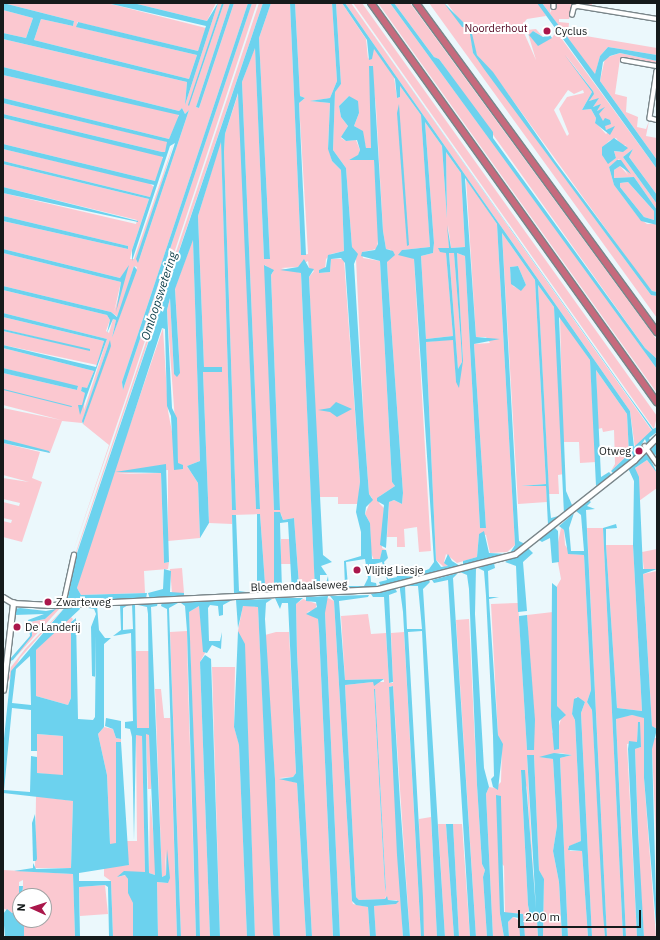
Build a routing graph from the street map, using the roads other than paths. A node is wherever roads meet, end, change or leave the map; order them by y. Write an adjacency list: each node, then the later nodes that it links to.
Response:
1 (372, 3): 13 (highway)
2 (416, 3): 12 (highway)
3 (596, 3): 4 (street)
4 (595, 9): 5 (street); 6 (street)
5 (572, 14)
6 (657, 19)
7 (623, 60): 8 (street)
8 (657, 66)
9 (657, 71): 10 (street)
10 (656, 84): 11 (street)
11 (657, 120)
12 (657, 332)
13 (657, 402)
14 (657, 437): 15 (street, Bloemendaalseweg)
15 (648, 444): 16 (street); 20 (street, Bloemendaalseweg)
16 (657, 463)
17 (74, 555): 20 (street)
18 (3, 598): 19 (street)
19 (13, 603): 20 (street, Bloemendaalseweg); 21 (street)
20 (67, 604)
21 (5, 683): 22 (street)
22 (3, 690)

